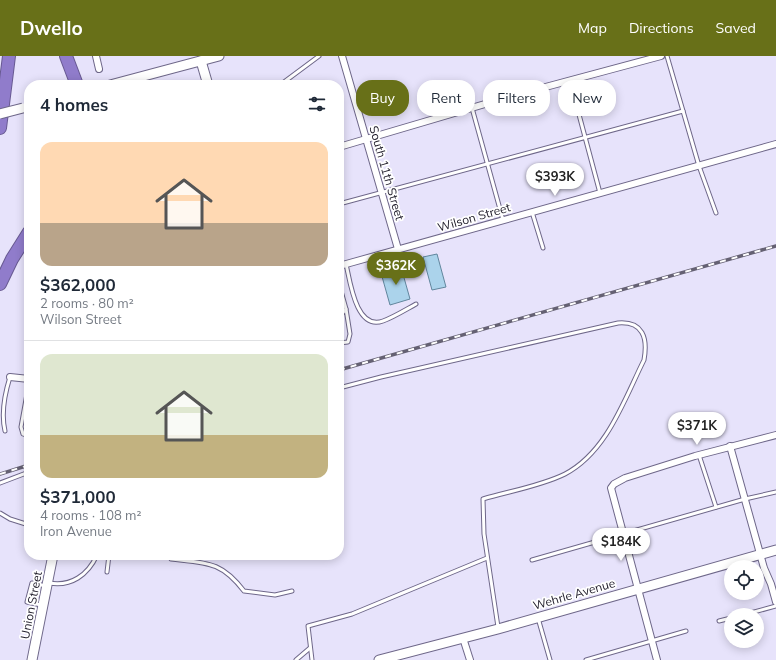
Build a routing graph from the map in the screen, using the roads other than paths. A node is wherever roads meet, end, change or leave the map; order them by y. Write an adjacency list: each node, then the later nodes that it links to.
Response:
1 (9, 56): 24 (highway)
2 (66, 56): 11 (highway)
3 (96, 56): 10 (street)
4 (219, 56): 9 (street)
5 (319, 56): 14 (lane)
6 (342, 56): 26 (street, South 11th Street)
7 (661, 56): 15 (street)
8 (667, 56): 19 (lane)
9 (200, 59): 12 (street); 13 (street)
10 (99, 69)
11 (75, 80)
12 (127, 80)
13 (206, 80)
14 (287, 80)
15 (574, 80)
16 (558, 84): 17 (street)
17 (475, 107)
18 (24, 108): 20 (street, bridge)
19 (683, 111): 25 (lane); 30 (lane)
20 (0, 114)
21 (445, 116): 26 (street)
22 (474, 116): 29 (lane)
23 (579, 116): 25 (lane)
24 (0, 128)
25 (585, 138): 29 (lane); 32 (lane)
26 (366, 139): 28 (street); 31 (street, South 11th Street)
27 (776, 144): 30 (street, Wilson Street)
28 (344, 146)
29 (488, 164): 31 (lane); 36 (lane)
30 (700, 166): 32 (street, Wilson Street); 35 (lane)
31 (382, 192): 33 (lane); 39 (street, South 11th Street)
32 (601, 194): 34 (street, Wilson Street)
33 (344, 203)
34 (532, 212): 36 (street, Wilson Street); 38 (lane)
35 (716, 213)
36 (503, 220): 39 (street, Wilson Street)
37 (24, 240): 41 (highway)
38 (543, 248)
39 (398, 249): 40 (street, Wilson Street)
40 (346, 264): 43 (lane)
41 (0, 284)
42 (344, 302): 44 (lane)
43 (416, 304)
44 (346, 309): 45 (lane); 46 (lane)
45 (344, 311)
46 (344, 342)
47 (10, 377): 48 (street); 51 (lane)
48 (24, 378)
49 (344, 387): 66 (lane)
50 (24, 410): 52 (lane)
51 (5, 431)
52 (24, 434)
53 (776, 435): 54 (street)
54 (730, 446): 55 (street); 59 (street)
55 (699, 455): 60 (lane); 63 (street)
56 (24, 474): 57 (lane)
57 (0, 483)
58 (776, 492): 59 (lane)
59 (745, 499): 60 (lane); 65 (street)
60 (716, 507): 63 (lane)
61 (0, 513): 62 (lane)
62 (24, 523)
63 (623, 534): 71 (lane); 74 (street)
64 (776, 550): 65 (street, Wehrle Avenue)
65 (760, 554): 74 (street, Wehrle Avenue); 76 (street)
66 (487, 558): 83 (lane); 87 (lane)
67 (52, 560): 73 (street, Union Street)
68 (95, 560): 73 (lane)
69 (108, 560): 72 (lane)
70 (178, 560): 75 (lane)
71 (532, 560)
72 (107, 572)
73 (47, 585): 77 (street, Union Street); 77 (lane)
74 (638, 588): 80 (street, Wehrle Avenue); 86 (street)
75 (292, 591)
76 (776, 602)
77 (43, 606): 88 (street, Union Street)
78 (776, 606): 79 (lane)
79 (764, 609)
80 (538, 617): 83 (street, Wehrle Avenue); 93 (lane)
81 (724, 620): 82 (lane)
82 (719, 621)
83 (498, 629): 85 (street, Wehrle Avenue)
84 (686, 631): 86 (lane)
85 (463, 638): 91 (street, Wehrle Avenue); 92 (street)
86 (651, 641): 94 (lane); 95 (street)
87 (310, 648): 89 (lane); 90 (lane)
88 (32, 660)
89 (296, 660)
90 (312, 660)
91 (379, 660)
92 (470, 660)
93 (550, 660)
94 (586, 660)
95 (657, 660)

